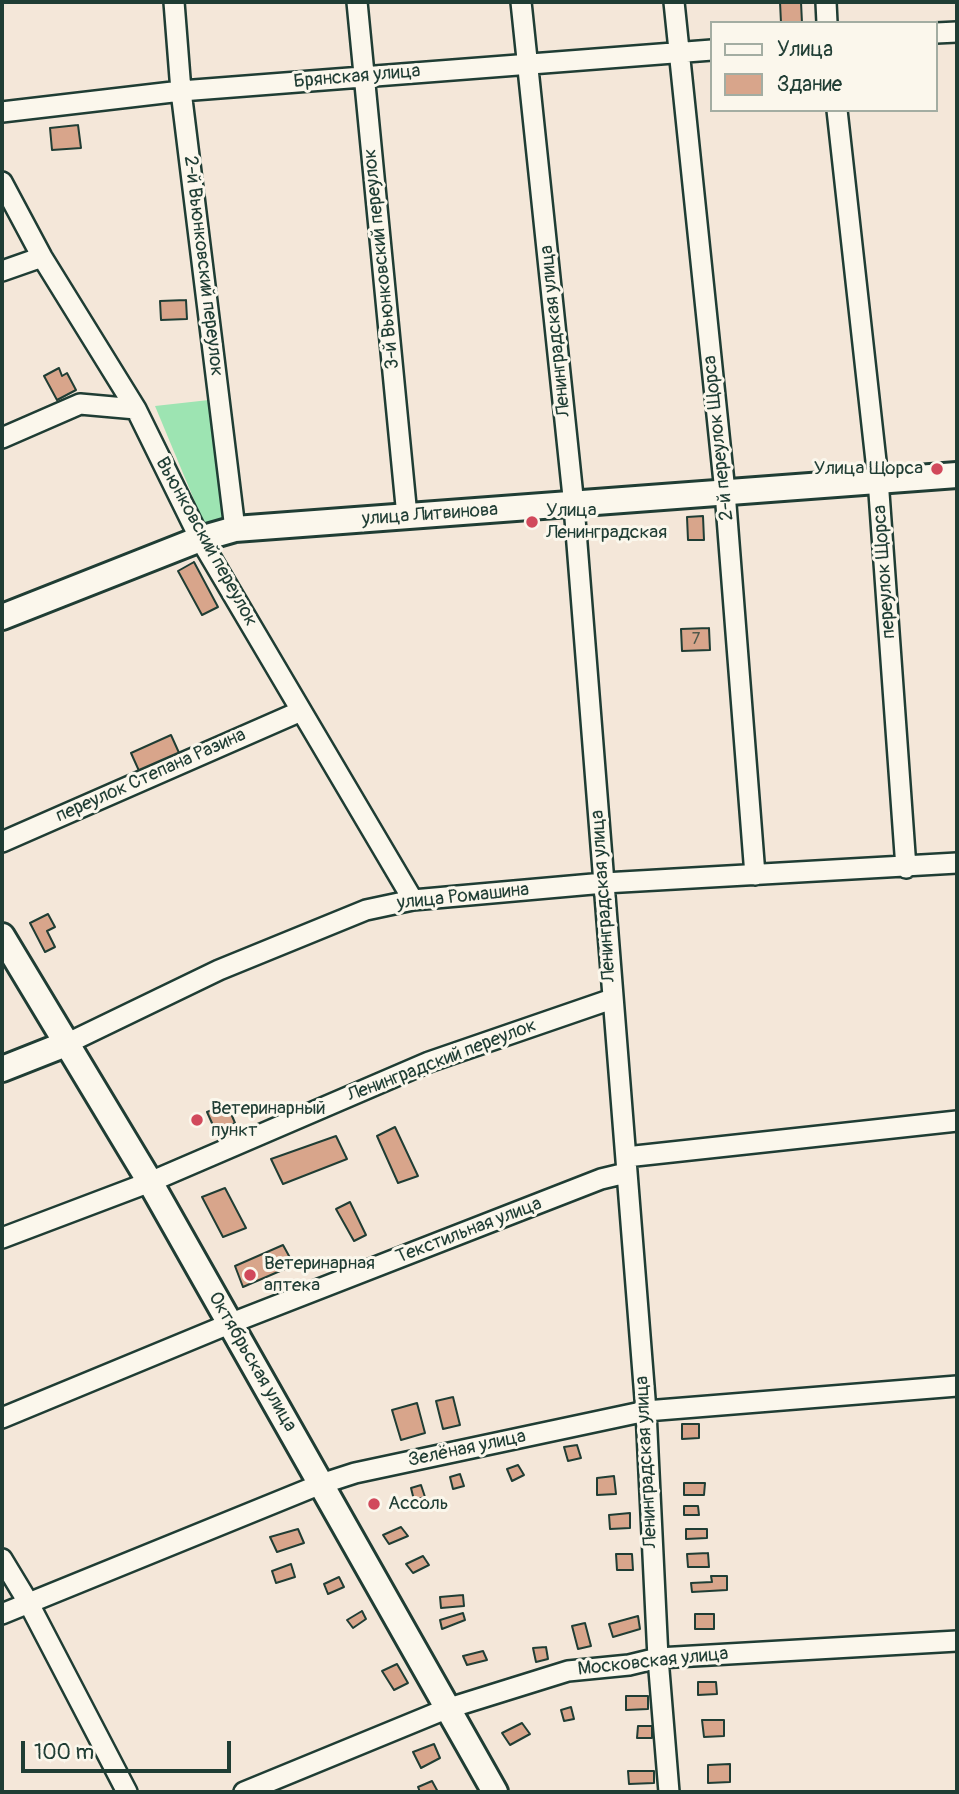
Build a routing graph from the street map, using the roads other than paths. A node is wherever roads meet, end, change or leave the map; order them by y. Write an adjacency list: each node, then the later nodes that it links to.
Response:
1 (174, 2): 13 (street, 2-й Вьюнковский переулок)
2 (357, 2): 12 (street, 3-й Вьюнковский переулок)
3 (521, 2): 11 (street, Ленинградская улица)
4 (674, 2): 10 (street, 2-й переулок Щорса)
5 (826, 2): 6 (street)
6 (827, 21)
7 (957, 32): 8 (street)
8 (938, 33)
9 (710, 50): 10 (street, Брянская улица)
10 (679, 53): 11 (street, Брянская улица); 23 (street, 2-й переулок Щорса)
11 (527, 63): 12 (street, Брянская улица); 24 (street, Ленинградская улица)
12 (364, 76): 13 (street, Брянская улица); 25 (street, 3-й Вьюнковский переулок)
13 (181, 91): 14 (street, Брянская улица); 26 (street, 2-й Вьюнковский переулок)
14 (2, 112)
15 (837, 112): 22 (street, переулок Щорса)
16 (2, 182): 17 (street, Вьюнковский переулок)
17 (42, 257): 18 (street); 19 (street, Вьюнковский переулок)
18 (2, 271)
19 (136, 409): 20 (street); 27 (street, Вьюнковский переулок)
20 (2, 438)
21 (957, 475): 22 (main road, улица Литвинова)
22 (878, 479): 23 (main road, улица Литвинова); 32 (street, переулок Щорса)
23 (725, 492): 24 (main road, улица Литвинова); 33 (street, 2-й переулок Щорса)
24 (574, 506): 25 (main road, улица Литвинова); 34 (street, Ленинградская улица)
25 (407, 516): 26 (main road, улица Литвинова)
26 (235, 529): 27 (main road, улица Литвинова)
27 (200, 539): 28 (main road, улица Литвинова); 29 (street, Вьюнковский переулок)
28 (2, 617)
29 (301, 710): 30 (street, переулок Степана Разина); 35 (street, Вьюнковский переулок)
30 (2, 842)
31 (957, 863): 32 (street, улица Ромашина)
32 (906, 868): 33 (street, улица Ромашина)
33 (755, 875): 34 (street, улица Ромашина)
34 (604, 883): 35 (street, улица Ромашина); 37 (street, Ленинградская улица)
35 (413, 900): 38 (street, улица Ромашина)
36 (2, 936): 38 (main road, Октябрьская улица)
37 (611, 999): 41 (street, Ленинградская улица); 42 (street, Ленинградский переулок)
38 (68, 1043): 39 (main road, улица Ромашина); 42 (main road, Октябрьская улица)
39 (2, 1069)
40 (957, 1121): 41 (street, Текстильная улица)
41 (626, 1165): 44 (street, Текстильная улица); 46 (street, Ленинградская улица)
42 (150, 1182): 43 (street, Ленинградский переулок); 44 (main road, Октябрьская улица)
43 (2, 1238)
44 (229, 1324): 47 (street, Текстильная улица); 48 (main road, Октябрьская улица)
45 (957, 1386): 46 (street, Зелёная улица)
46 (646, 1411): 48 (street, Зелёная улица); 53 (street, Ленинградская улица)
47 (2, 1418)
48 (321, 1484): 50 (street, Зелёная улица); 54 (main road, Октябрьская улица)
49 (2, 1559): 50 (street)
50 (28, 1602): 51 (street, Зелёная улица); 55 (street)
51 (2, 1614)
52 (957, 1642): 53 (street, Московская улица)
53 (658, 1658): 54 (street, Московская улица); 58 (street, Ленинградская улица)
54 (446, 1709): 56 (street, Московская улица); 57 (main road, Октябрьская улица)
55 (127, 1792)
56 (244, 1792)
57 (495, 1792)
58 (669, 1792)

